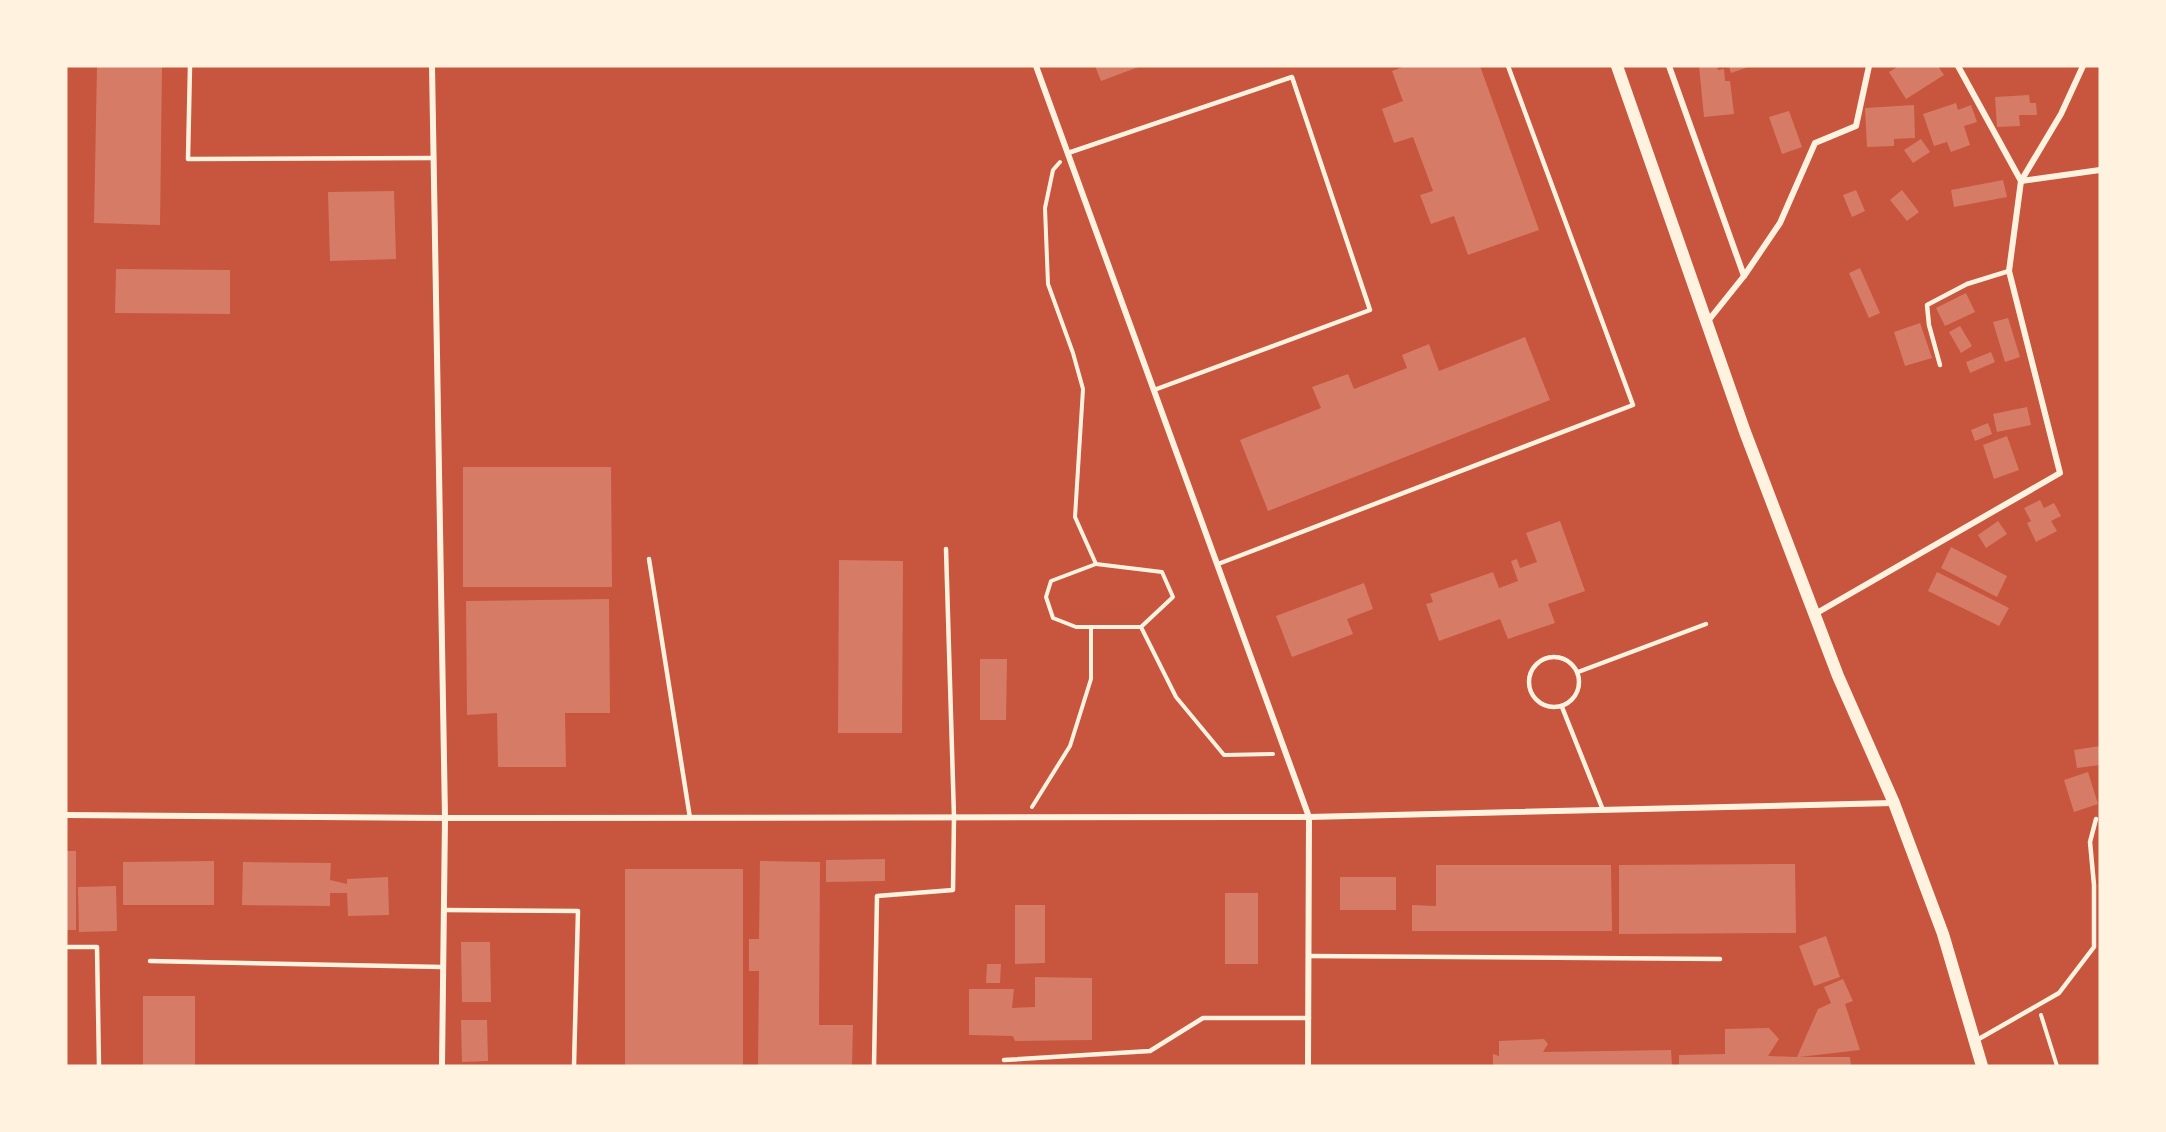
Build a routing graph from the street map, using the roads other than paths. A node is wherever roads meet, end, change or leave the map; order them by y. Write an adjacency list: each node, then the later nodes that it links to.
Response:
1 (190, 66): 11 (lane)
2 (432, 66): 11 (street)
3 (1036, 66): 10 (street)
4 (1508, 66): 21 (lane)
5 (1617, 66): 16 (main road)
6 (1669, 66): 15 (street)
7 (1869, 66): 15 (street)
8 (1958, 66): 13 (street)
9 (2083, 66): 13 (street)
10 (1068, 153): 18 (street); 18 (lane)
11 (434, 158): 31 (street)
12 (2100, 170): 13 (street)
13 (2021, 181): 14 (street)
14 (2010, 271): 17 (lane); 22 (street)
15 (1744, 276): 16 (street)
16 (1708, 321): 22 (main road)
17 (1940, 365)
18 (1155, 390): 21 (street)
19 (946, 549): 29 (lane)
20 (649, 559): 32 (lane)
21 (1218, 564): 30 (street)
22 (1814, 614): 26 (main road)
23 (1706, 624): 24 (lane)
24 (1578, 672): 25 (lane); 25 (lane)
25 (1562, 707): 27 (lane)
26 (1894, 803): 27 (street); 41 (main road)
27 (1603, 810): 30 (street)
28 (66, 815): 31 (street)
29 (954, 817): 30 (street); 32 (street); 46 (lane)
30 (1309, 817): 36 (street)
31 (446, 818): 32 (street); 34 (street)
32 (690, 818)
33 (2097, 819): 41 (lane)
34 (444, 910): 39 (street); 45 (lane)
35 (66, 947): 43 (lane)
36 (1309, 956): 37 (lane); 40 (street)
37 (1720, 959)
38 (150, 961): 39 (lane)
39 (443, 967): 44 (street)
40 (1309, 1018): 42 (lane); 47 (street)
41 (1975, 1041): 48 (main road)
42 (1004, 1060)
43 (99, 1066)
44 (442, 1066)
45 (574, 1066)
46 (874, 1066)
47 (1308, 1066)
48 (1982, 1066)

